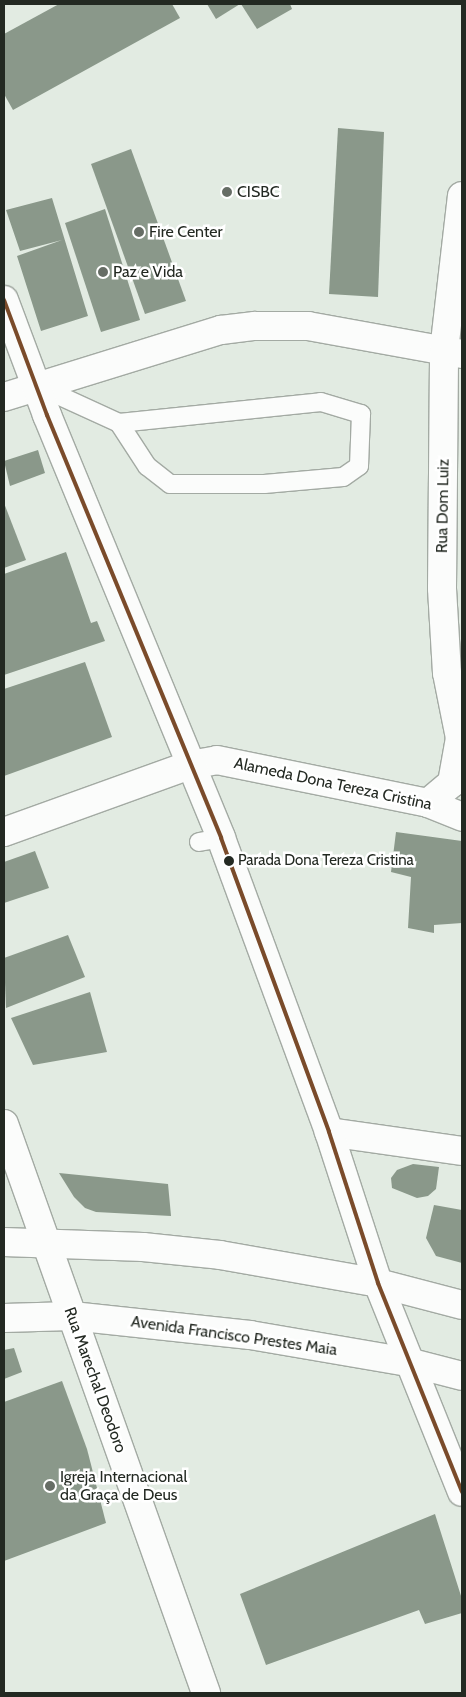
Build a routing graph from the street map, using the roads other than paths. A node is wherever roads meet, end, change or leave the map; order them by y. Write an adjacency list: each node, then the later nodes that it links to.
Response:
1 (462, 196): 3 (street, Rua Dom Luiz)
2 (4, 300): 4 (street)
3 (453, 352): 4 (street); 8 (street, Rua Dom Luiz)
4 (36, 386): 5 (street); 6 (lane); 7 (street)
5 (4, 397)
6 (120, 423): 6 (lane)
7 (190, 765): 8 (street, Alameda Dona Tereza Cristina); 10 (street, Alameda Dona Tereza Cristina); 12 (street)
8 (428, 803): 9 (street, Alameda Dona Tereza Cristina)
9 (462, 817)
10 (4, 832)
11 (4, 1124): 15 (street, Rua Marechal Deodoro)
12 (329, 1132): 13 (street); 16 (street)
13 (462, 1151)
14 (4, 1242): 15 (street)
15 (45, 1242): 16 (street); 18 (street, Rua Marechal Deodoro)
16 (378, 1283): 17 (street); 20 (street)
17 (462, 1305)
18 (72, 1316): 19 (street, Avenida Francisco Prestes Maia); 20 (street, Avenida Francisco Prestes Maia); 23 (street, Rua Marechal Deodoro)
19 (4, 1318)
20 (408, 1362): 21 (street, Avenida Francisco Prestes Maia); 22 (street)
21 (462, 1376)
22 (462, 1492)
23 (206, 1693)

